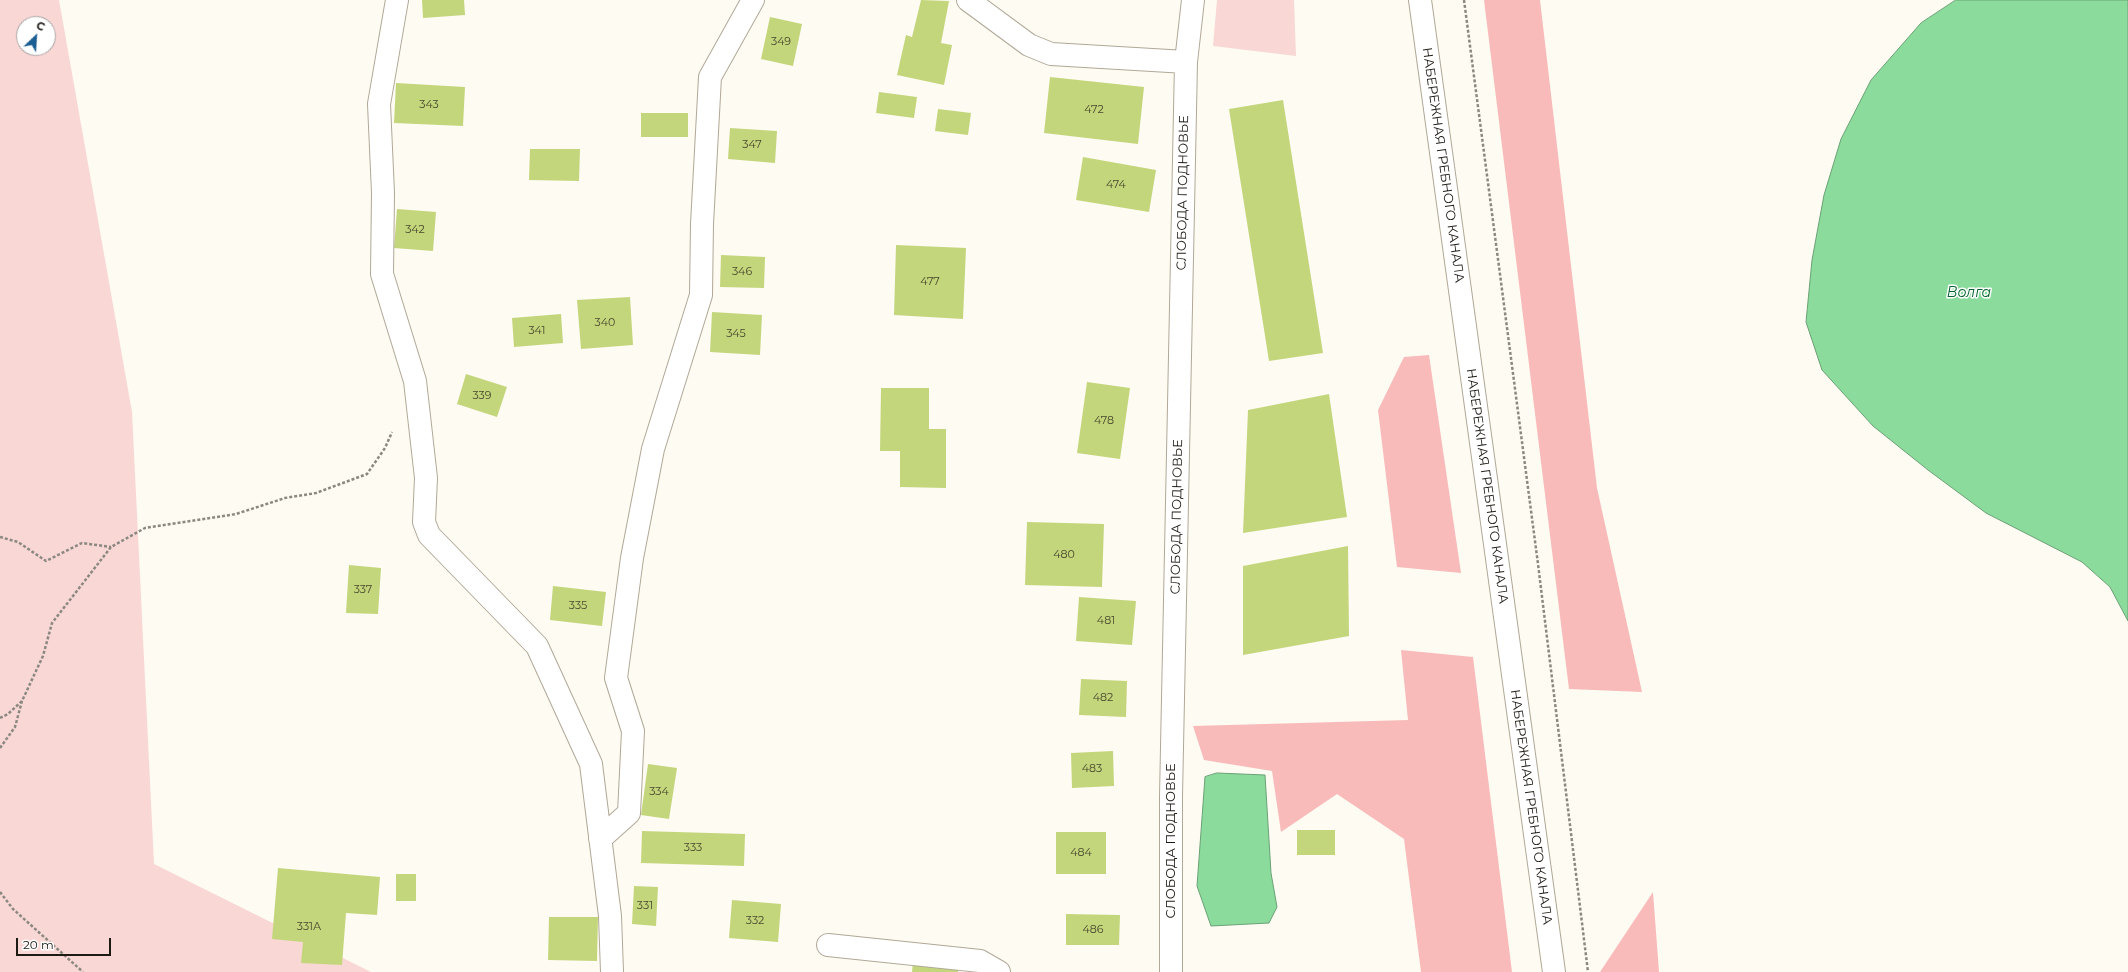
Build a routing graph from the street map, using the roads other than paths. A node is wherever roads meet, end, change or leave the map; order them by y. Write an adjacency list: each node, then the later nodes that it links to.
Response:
1 (397, 0): 7 (street)
2 (752, 0): 7 (street)
3 (968, 0): 6 (street)
4 (1193, 0): 6 (street, СЛОБОДА ПОДНОВЬЕ)
5 (1420, 0): 12 (street, НАБЕРЕЖНАЯ ГРЕБНОГО КАНАЛА)
6 (1186, 62): 11 (street, СЛОБОДА ПОДНОВЬЕ)
7 (600, 839): 9 (street)
8 (828, 945): 10 (street)
9 (612, 972)
10 (999, 972)
11 (1171, 972)
12 (1554, 972)

